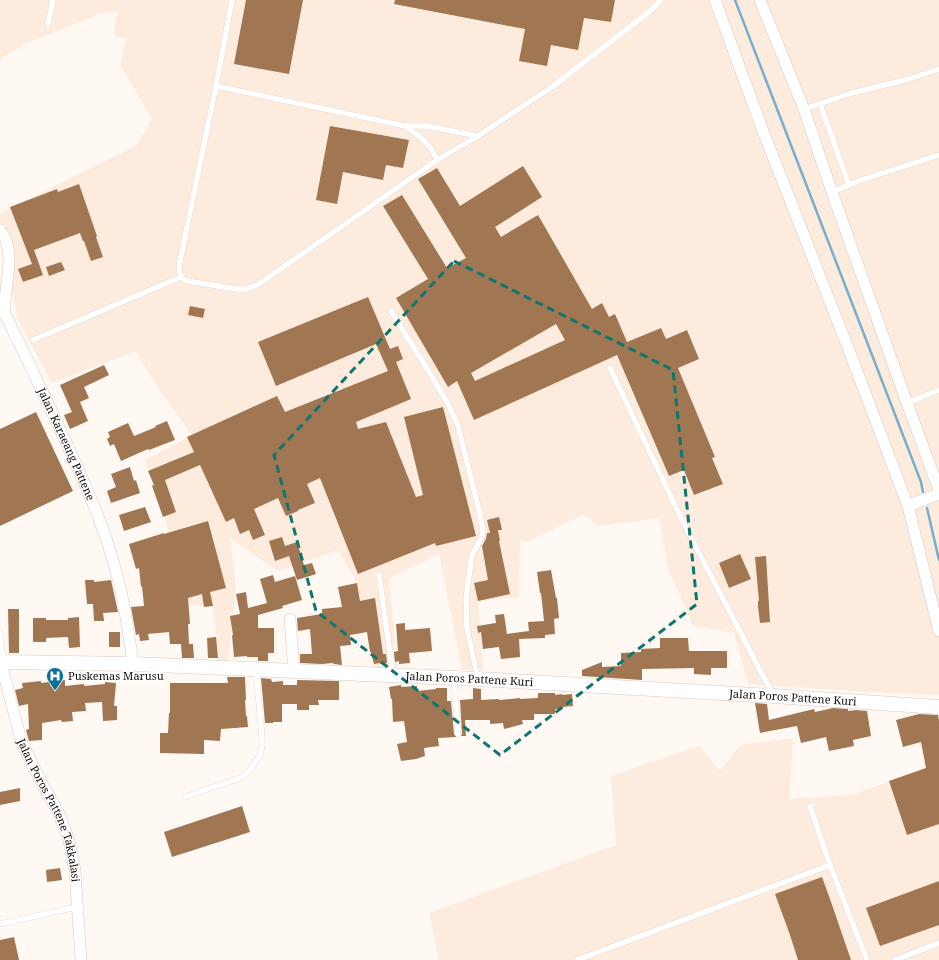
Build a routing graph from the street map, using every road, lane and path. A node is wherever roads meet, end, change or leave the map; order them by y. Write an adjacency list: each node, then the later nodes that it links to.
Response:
1 (53, 0): 6 (lane)
2 (232, 0): 8 (lane)
3 (661, 0): 12 (lane)
4 (715, 0): 26 (street)
5 (760, 0): 10 (street)
6 (48, 24)
7 (939, 69): 9 (lane)
8 (216, 86): 11 (lane); 18 (lane)
9 (820, 104): 10 (lane); 15 (lane)
10 (804, 109): 16 (street)
11 (405, 126): 12 (lane); 14 (lane)
12 (478, 136): 14 (lane)
13 (939, 155): 15 (lane)
14 (437, 160): 18 (lane)
15 (849, 185): 16 (lane)
16 (832, 192): 23 (street)
17 (0, 230): 32 (street, Jalan Karaeang Pattene)
18 (181, 277): 20 (lane)
19 (391, 311): 37 (lane)
20 (33, 340)
21 (610, 368): 38 (lane)
22 (939, 390): 23 (lane)
23 (907, 403): 24 (street)
24 (939, 490)
25 (939, 494): 26 (street)
26 (908, 506): 29 (street)
27 (379, 575): 35 (lane)
28 (290, 619): 34 (street)
29 (939, 631)
30 (0, 633): 31 (lane)
31 (2, 663): 32 (street, Jalan Poros Pattene Kuri); 44 (street, Jalan Poros Pattene Takkalasi)
32 (133, 664): 33 (street, Jalan Poros Pattene Kuri)
33 (256, 669): 34 (street, Jalan Poros Pattene Kuri); 41 (lane)
34 (294, 671): 35 (street, Jalan Poros Pattene Kuri)
35 (393, 676): 36 (street, Jalan Poros Pattene Kuri)
36 (454, 678): 37 (street, Jalan Poros Pattene Kuri); 40 (lane)
37 (478, 679): 38 (street, Jalan Poros Pattene Kuri)
38 (774, 696): 39 (street, Jalan Poros Pattene Kuri)
39 (939, 706)
40 (458, 734)
41 (185, 797)
42 (810, 806): 43 (lane)
43 (830, 865): 48 (lane); 49 (lane)
44 (77, 907): 45 (lane); 47 (street, Jalan Poros Pattene Takkalasi)
45 (0, 924)
46 (939, 943): 50 (lane)
47 (81, 960)
48 (577, 960)
49 (867, 960)
50 (895, 960)

